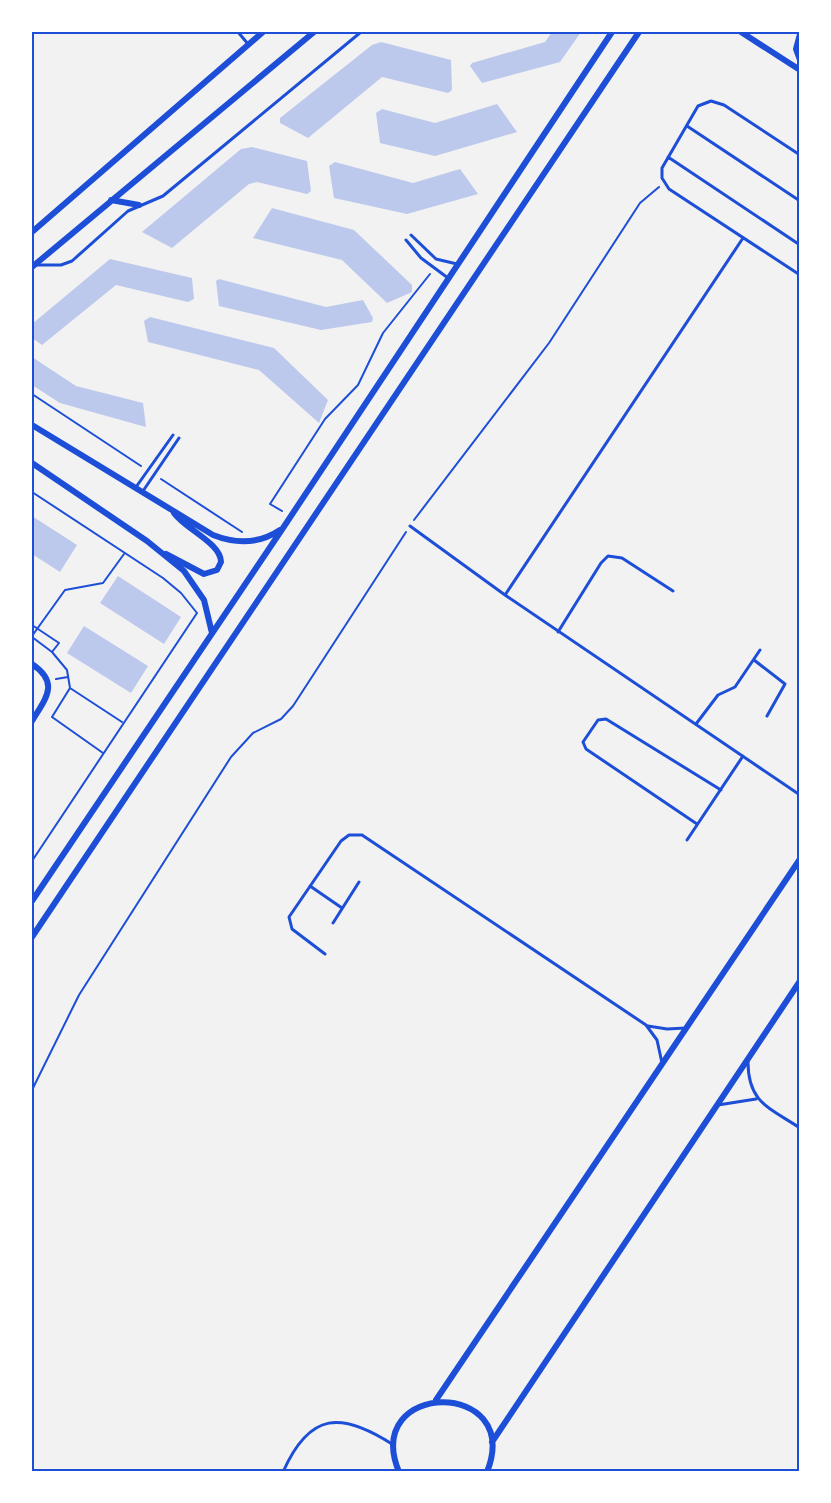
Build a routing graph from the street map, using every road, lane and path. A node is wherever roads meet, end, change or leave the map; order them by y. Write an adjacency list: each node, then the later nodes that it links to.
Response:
1 (237, 32): 9 (lane)
2 (263, 32): 9 (street)
3 (314, 32): 16 (street)
4 (361, 32): 18 (lane)
5 (612, 32): 24 (street)
6 (639, 32): 79 (street)
7 (741, 32): 11 (street)
8 (800, 34): 10 (street)
9 (248, 44): 19 (street)
10 (800, 60)
11 (800, 70)
12 (687, 126): 13 (lane); 14 (lane); 17 (lane)
13 (800, 155)
14 (668, 157): 15 (lane); 23 (lane)
15 (665, 184): 21 (lane); 43 (path)
16 (111, 200): 18 (street); 25 (street)
17 (800, 201)
18 (140, 205): 25 (lane)
19 (32, 232)
20 (411, 235): 24 (lane)
21 (743, 238): 27 (lane); 49 (lane)
22 (406, 240): 26 (lane)
23 (800, 245)
24 (457, 264): 28 (street)
25 (33, 266)
26 (434, 270): 28 (lane); 42 (path)
27 (800, 275)
28 (448, 278): 44 (street)
29 (32, 394): 34 (path)
30 (32, 425): 38 (street)
31 (173, 435): 34 (lane)
32 (179, 438): 37 (lane)
33 (32, 463): 35 (street)
34 (147, 470): 38 (lane)
35 (43, 471): 36 (street); 47 (street)
36 (33, 473)
37 (154, 474): 40 (lane); 45 (path)
38 (135, 488): 40 (street)
39 (32, 492): 46 (path)
40 (142, 492): 41 (street)
41 (172, 511): 44 (street); 47 (street)
42 (276, 519)
43 (410, 526): 49 (lane); 86 (path)
44 (283, 528): 53 (street)
45 (248, 536)
46 (125, 553): 51 (path); 64 (path)
47 (162, 553): 53 (street)
48 (673, 591): 52 (lane)
49 (505, 596): 52 (lane)
50 (32, 625): 51 (path)
51 (37, 629): 54 (path); 56 (path)
52 (558, 632): 65 (lane)
53 (212, 633): 76 (street)
54 (32, 636): 56 (path)
55 (760, 650): 57 (lane)
56 (52, 652): 59 (path)
57 (754, 660): 62 (lane); 65 (lane)
58 (32, 664): 60 (street)
59 (69, 677): 60 (path); 61 (path)
60 (47, 680): 63 (street)
61 (70, 688): 64 (path); 66 (path)
62 (767, 716)
63 (32, 721)
64 (123, 723): 66 (path)
65 (696, 724): 67 (lane)
66 (103, 753): 73 (path)
67 (743, 756): 68 (lane); 69 (lane)
68 (721, 790): 70 (lane); 70 (lane)
69 (798, 793)
70 (697, 824): 71 (lane)
71 (687, 840)
72 (800, 859): 83 (street)
73 (32, 861)
74 (359, 882): 77 (lane)
75 (310, 886): 77 (lane); 80 (lane); 82 (lane)
76 (32, 901)
77 (342, 908): 78 (lane)
78 (333, 923)
79 (32, 937)
80 (325, 954)
81 (800, 981): 84 (street)
82 (646, 1025): 83 (lane); 85 (lane)
83 (688, 1028): 85 (street)
84 (748, 1058): 87 (lane); 88 (street)
85 (663, 1066): 90 (street)
86 (32, 1090)
87 (756, 1099): 88 (lane); 89 (lane)
88 (716, 1106): 91 (street)
89 (800, 1128)
90 (436, 1400): 91 (street); 92 (street)
91 (492, 1442): 95 (street)
92 (394, 1444): 93 (lane); 94 (street)
93 (283, 1472)
94 (399, 1472)
95 (487, 1472)

